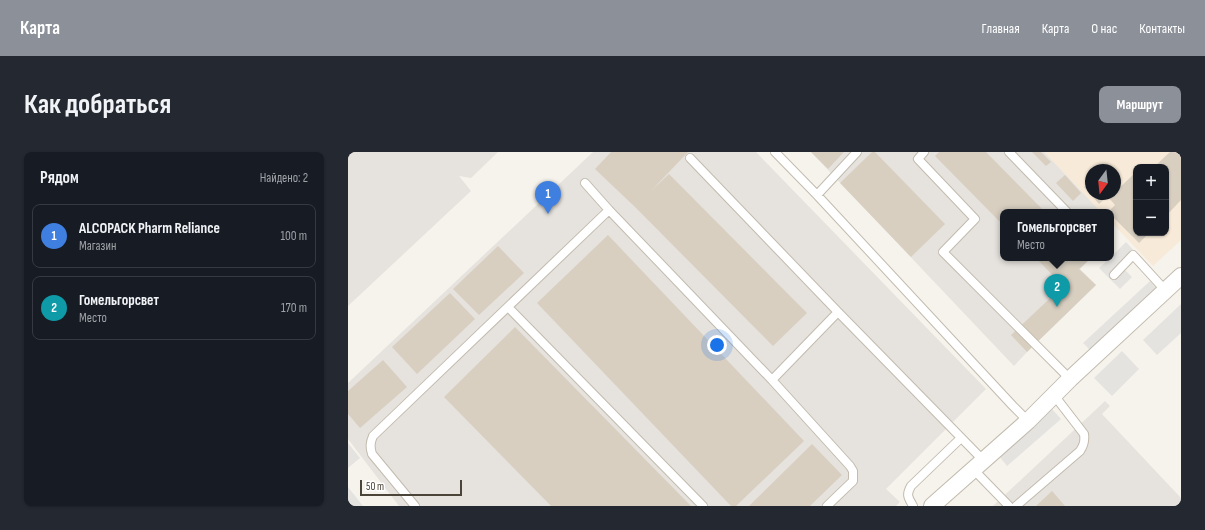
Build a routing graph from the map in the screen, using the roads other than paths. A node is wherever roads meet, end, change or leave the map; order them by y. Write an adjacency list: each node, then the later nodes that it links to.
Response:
1 (775, 152): 7 (lane)
2 (857, 152): 7 (lane)
3 (924, 152): 15 (lane)
4 (1009, 152): 8 (lane)
5 (690, 158): 14 (lane)
6 (585, 183): 9 (lane)
7 (818, 195): 18 (lane)
8 (1063, 209)
9 (609, 210): 13 (lane); 16 (lane)
10 (1114, 275): 12 (lane)
11 (1181, 276): 12 (street)
12 (1165, 290): 15 (street)
13 (508, 307): 22 (lane); 23 (lane)
14 (838, 312): 16 (lane); 19 (lane)
15 (1070, 379): 17 (street)
16 (772, 380): 21 (lane)
17 (1054, 395): 18 (street); 27 (lane)
18 (1028, 421): 20 (street)
19 (961, 438): 20 (lane); 24 (lane)
20 (978, 465): 25 (street); 26 (lane)
21 (831, 505)
22 (415, 506)
23 (704, 506)
24 (913, 506)
25 (932, 506)
26 (1009, 506)
27 (1016, 506)

